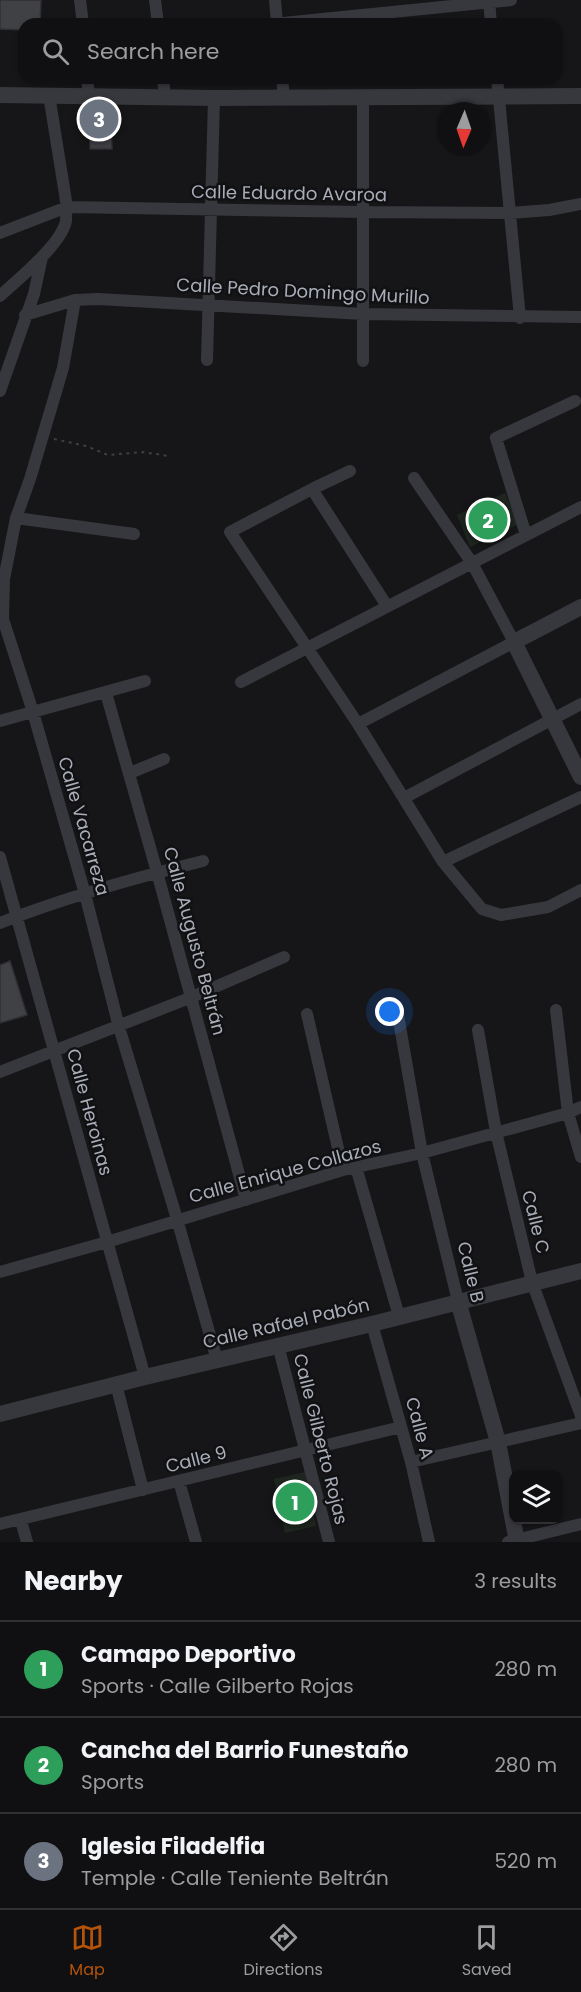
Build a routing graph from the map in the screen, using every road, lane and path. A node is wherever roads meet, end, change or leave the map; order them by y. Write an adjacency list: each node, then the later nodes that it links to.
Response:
1 (80, 0): 6 (street)
2 (155, 0): 7 (street)
3 (275, 0): 8 (street)
4 (511, 0): 5 (street)
5 (489, 1): 9 (street); 10 (street)
6 (82, 18)
7 (157, 18)
8 (276, 18)
9 (332, 18)
10 (490, 18)
11 (88, 84): 17 (street)
12 (164, 84): 19 (street)
13 (283, 84): 22 (street)
14 (497, 84): 20 (street)
15 (0, 95): 16 (street)
16 (49, 95): 17 (street); 25 (street)
17 (89, 96): 19 (street)
18 (581, 96): 20 (street)
19 (165, 97): 21 (street)
20 (498, 97): 23 (street); 30 (street)
21 (214, 98): 22 (street); 27 (street)
22 (284, 98): 23 (street)
23 (363, 98): 28 (street)
24 (581, 204): 26 (street, Calle Eduardo Avaroa)
25 (66, 207): 27 (street, Calle Eduardo Avaroa); 31 (street, Calle Eduardo Avaroa); 32 (street)
26 (553, 209): 29 (street); 30 (street, Calle Eduardo Avaroa)
27 (211, 210): 28 (street, Calle Eduardo Avaroa); 35 (street)
28 (363, 212): 30 (street, Calle Eduardo Avaroa); 36 (street)
29 (581, 212)
30 (510, 213): 39 (street)
31 (0, 233)
32 (42, 256): 33 (street); 37 (street)
33 (0, 296)
34 (75, 300): 35 (street, Calle Pedro Domingo Murillo); 37 (street, Calle Pedro Domingo Murillo); 44 (street, Calle Vacarreza)
35 (209, 305): 36 (street, Calle Pedro Domingo Murillo); 40 (street)
36 (363, 314): 39 (street, Calle Pedro Domingo Murillo); 41 (street)
37 (26, 315): 42 (street)
38 (581, 317): 39 (street, Calle Pedro Domingo Murillo)
39 (520, 318)
40 (207, 360)
41 (363, 361)
42 (0, 392)
43 (575, 401): 52 (street)
44 (43, 436): 45 (path); 50 (street, Calle Vacarreza)
45 (168, 456)
46 (350, 471): 48 (street)
47 (414, 478): 53 (street)
48 (312, 489): 54 (street); 58 (street)
49 (581, 507): 52 (street)
50 (16, 518): 51 (street); 56 (street, Calle Vacarreza)
51 (134, 534)
52 (526, 535): 53 (street)
53 (472, 563): 54 (street); 57 (street)
54 (387, 606): 58 (street)
55 (581, 607): 57 (street)
56 (2, 618): 63 (street, Calle Vacarreza)
57 (514, 642): 64 (street); 66 (street)
58 (306, 647): 60 (street); 66 (street)
59 (145, 681): 61 (street)
60 (241, 682)
61 (106, 693): 63 (street); 68 (street, Calle Augusto Beltrán)
62 (581, 704): 64 (street)
63 (33, 712): 65 (street); 77 (street, Calle Vacarreza)
64 (551, 720): 69 (street); 71 (street)
65 (0, 721)
66 (358, 724): 71 (street)
67 (164, 759): 68 (street)
68 (130, 773): 75 (street, Calle Augusto Beltrán)
69 (581, 777)
70 (581, 797): 74 (street)
71 (404, 798): 74 (street)
72 (0, 857): 78 (street, Calle Heroinas)
73 (203, 861): 75 (street)
74 (443, 862): 76 (street)
75 (157, 872): 77 (street); 81 (street, Calle Augusto Beltrán)
76 (581, 890)
77 (85, 894): 78 (street); 85 (street, Calle Vacarreza)
78 (18, 916): 79 (street); 87 (street, Calle Heroinas)
79 (0, 923)
80 (284, 957): 81 (street)
81 (192, 997): 85 (street); 95 (street, Calle Augusto Beltrán)
82 (397, 1009): 92 (street, Calle B)
83 (556, 1010): 90 (street)
84 (307, 1014): 94 (street)
85 (119, 1027): 87 (street); 96 (street, Calle Vacarreza)
86 (478, 1030): 91 (street, Calle C)
87 (54, 1051): 88 (street); 97 (street, Calle Heroinas)
88 (0, 1072)
89 (581, 1107): 90 (street, Calle Enrique Collazos)
90 (568, 1113): 91 (street, Calle Enrique Collazos); 93 (street)
91 (496, 1132): 92 (street, Calle Enrique Collazos); 100 (street, Calle C)
92 (422, 1153): 94 (street, Calle Enrique Collazos); 101 (street, Calle B)
93 (581, 1157)
94 (349, 1169): 95 (street, Calle Enrique Collazos); 102 (street)
95 (246, 1200): 96 (street, Calle Enrique Collazos)
96 (177, 1219): 97 (street, Calle Enrique Collazos); 105 (street, Calle Vacarreza)
97 (107, 1242): 99 (street, Calle Enrique Collazos); 106 (street, Calle Heroinas)
98 (581, 1271): 100 (street, Calle Rafael Pabón)
99 (0, 1272)
100 (532, 1282): 101 (street, Calle Rafael Pabón); 109 (street, Calle C)
101 (458, 1301): 102 (street, Calle Rafael Pabón); 112 (street, Calle B)
102 (399, 1316): 103 (street, Calle Rafael Pabón)
103 (372, 1324): 104 (street, Calle Rafael Pabón); 111 (street, Calle A)
104 (278, 1345): 105 (street, Calle Rafael Pabón); 113 (street, Calle Gilberto Rojas)
105 (217, 1360): 106 (street, Calle Rafael Pabón)
106 (145, 1377): 107 (street, Calle Rafael Pabón)
107 (116, 1384): 108 (street, Calle Rafael Pabón); 116 (street)
108 (0, 1414)
109 (581, 1416)
110 (581, 1423): 112 (street)
111 (401, 1427): 113 (street, Calle 9); 114 (street, Calle A)
112 (498, 1442): 114 (street); 120 (street, Calle B)
113 (304, 1451): 115 (street, Calle 9); 123 (street, Calle Gilberto Rojas)
114 (411, 1462): 124 (street, Calle A)
115 (179, 1481): 116 (street, Calle 9); 122 (street)
116 (143, 1490): 117 (street, Calle 9)
117 (21, 1521): 118 (street, Calle 9); 121 (street)
118 (0, 1524)
119 (581, 1524): 120 (street)
120 (514, 1541)
121 (27, 1542)
122 (196, 1542)
123 (329, 1542)
124 (429, 1542)

